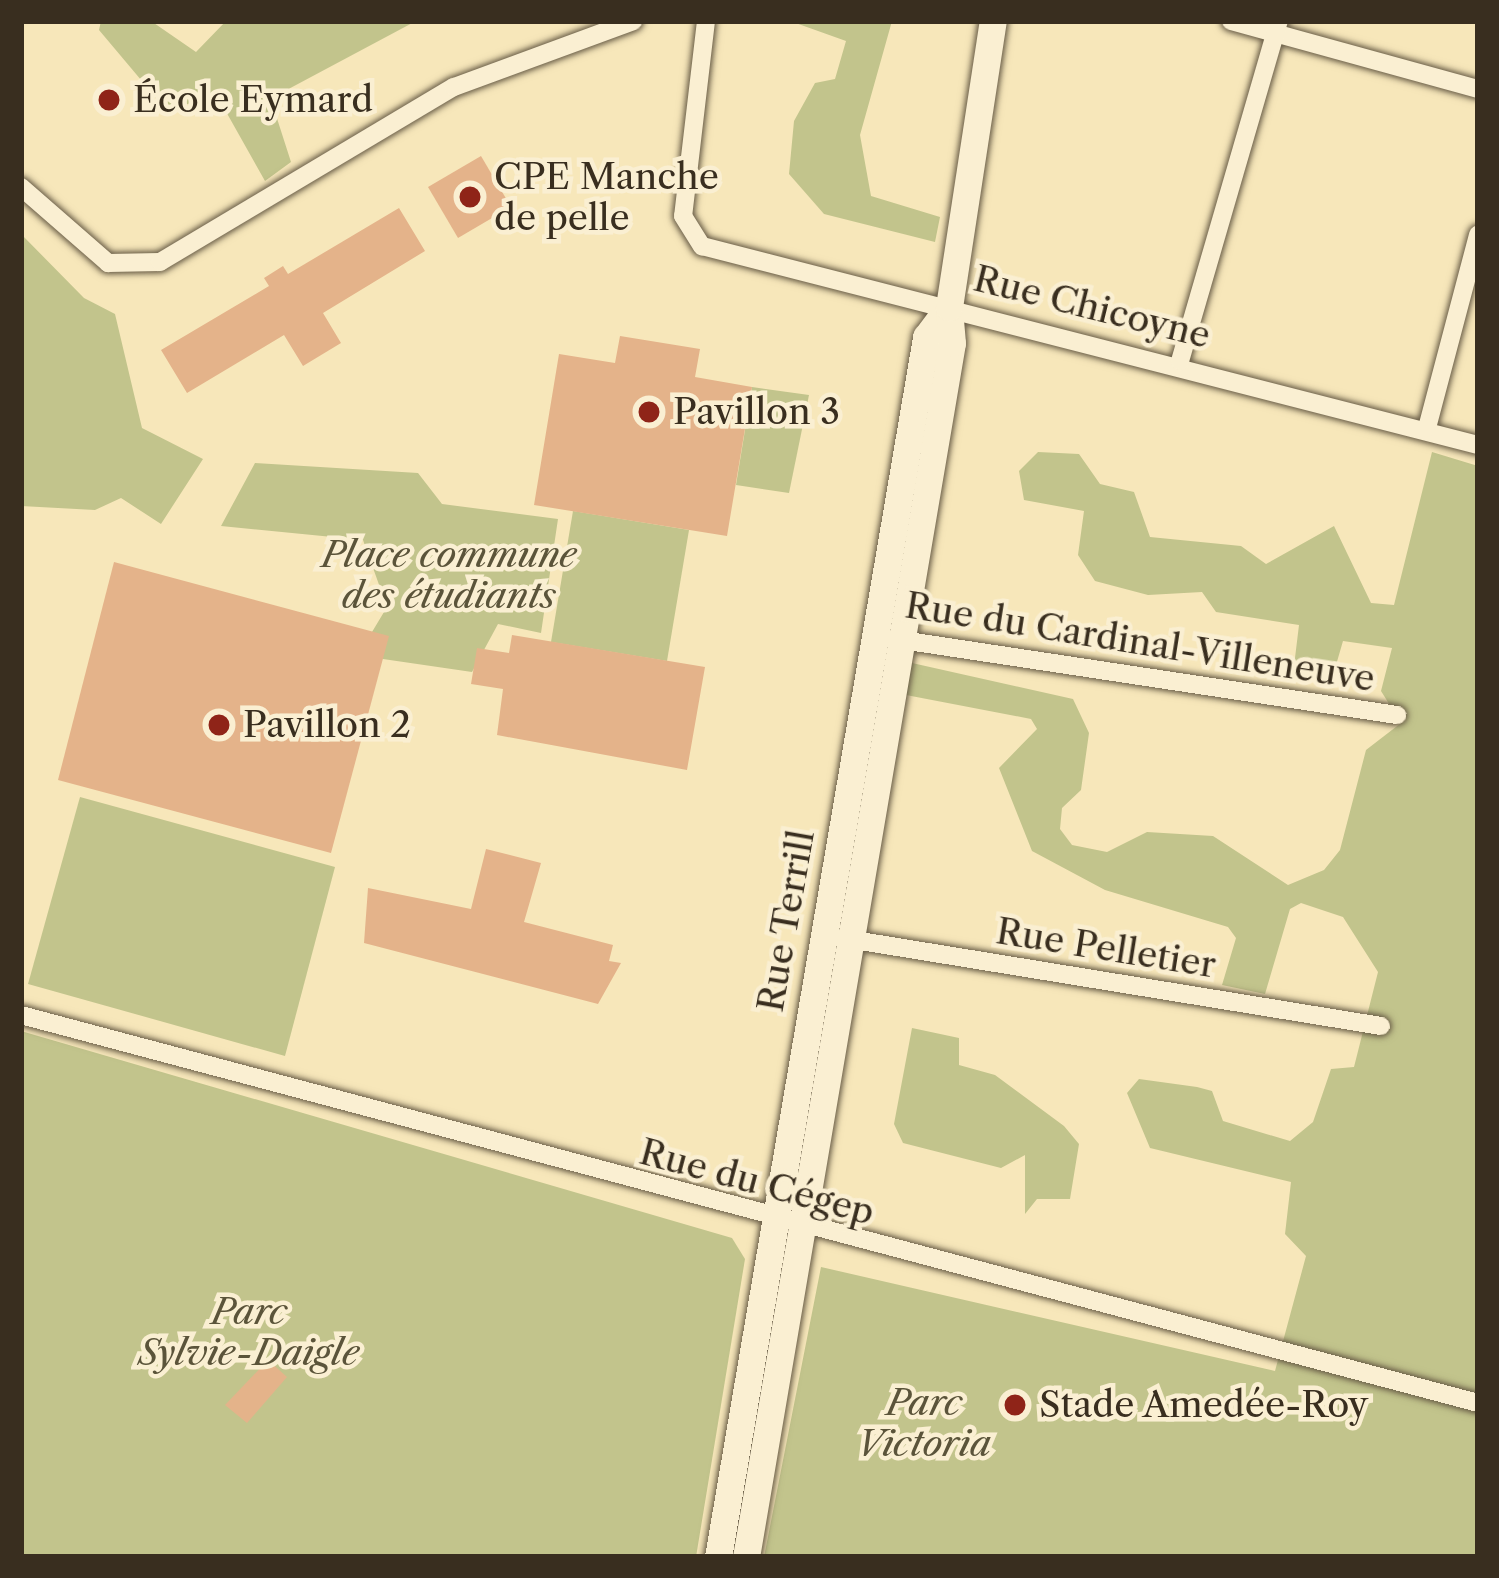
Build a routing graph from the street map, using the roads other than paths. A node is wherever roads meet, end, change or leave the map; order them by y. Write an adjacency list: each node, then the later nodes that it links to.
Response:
1 (633, 21): 7 (street)
2 (706, 21): 9 (street, Rue Chicoyne)
3 (994, 21): 9 (street, Rue Terrill)
4 (1231, 21): 5 (street)
5 (1277, 28): 6 (street); 10 (street)
6 (1478, 89)
7 (21, 187)
8 (1478, 235): 11 (street)
9 (949, 307): 10 (street, Rue Chicoyne); 13 (street, Rue Terrill)
10 (1180, 361): 11 (street, Rue Chicoyne)
11 (1427, 428): 12 (street, Rue Chicoyne)
12 (1478, 445)
13 (887, 637): 14 (street, Rue du Cardinal-Villeneuve); 15 (street, Rue Terrill)
14 (1397, 716)
15 (834, 937): 17 (street, Rue Pelletier); 18 (street, Rue Terrill); 19 (street, Rue Terrill)
16 (21, 1015): 18 (street, Rue du Cégep)
17 (1381, 1026)
18 (769, 1221): 19 (street, Rue du Cégep); 21 (street, Rue Terrill)
19 (798, 1229): 20 (street, Rue du Cégep); 22 (street, Rue Terrill)
20 (1478, 1403)
21 (718, 1557)
22 (746, 1557)

